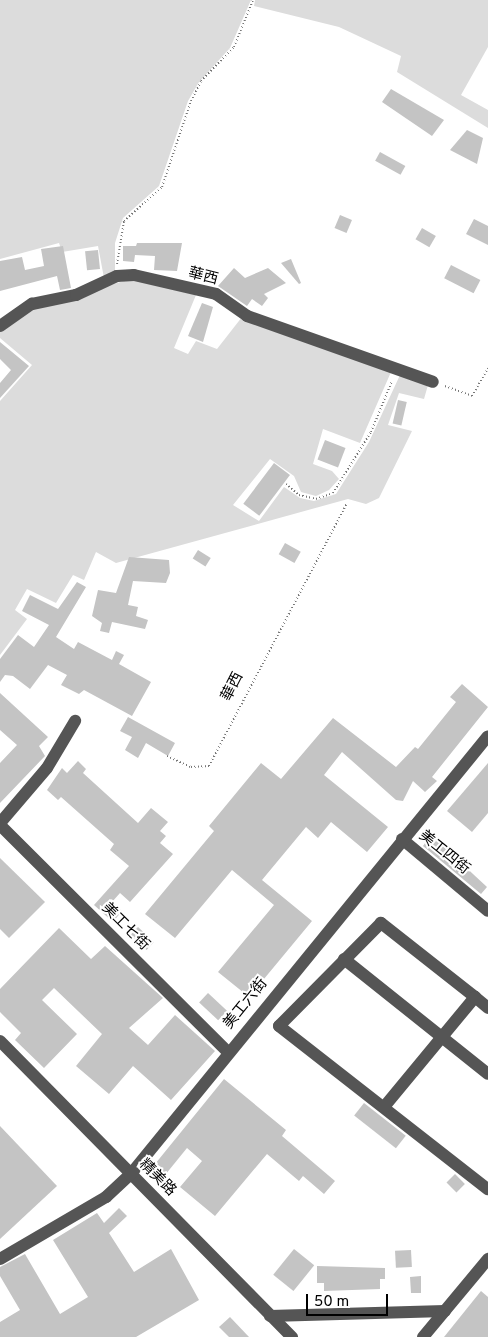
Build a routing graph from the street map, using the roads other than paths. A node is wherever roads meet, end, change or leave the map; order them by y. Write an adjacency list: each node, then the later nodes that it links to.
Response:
1 (0, 326): 2 (street, 華西)
2 (433, 382)
3 (75, 721): 5 (street)
4 (488, 736): 6 (street, 美工六街)
5 (0, 824): 13 (street, 美工七街)
6 (402, 840): 7 (street, 美工四街); 13 (street, 美工六街)
7 (488, 910)
8 (344, 960): 9 (street); 11 (street); 15 (street)
9 (474, 997): 10 (street); 11 (street)
10 (488, 1008)
11 (442, 1037): 14 (street); 15 (street)
12 (0, 1041): 16 (street, 精美路)
13 (228, 1052): 16 (street, 美工六街)
14 (488, 1074)
15 (384, 1107): 17 (street)
16 (130, 1175): 18 (street, 美工六街); 21 (street, 精美路)
17 (488, 1189)
18 (0, 1259)
19 (488, 1259): 20 (street)
20 (445, 1311): 21 (street); 23 (street)
21 (270, 1316): 22 (street, 精美路)
22 (292, 1337)
23 (423, 1337)

